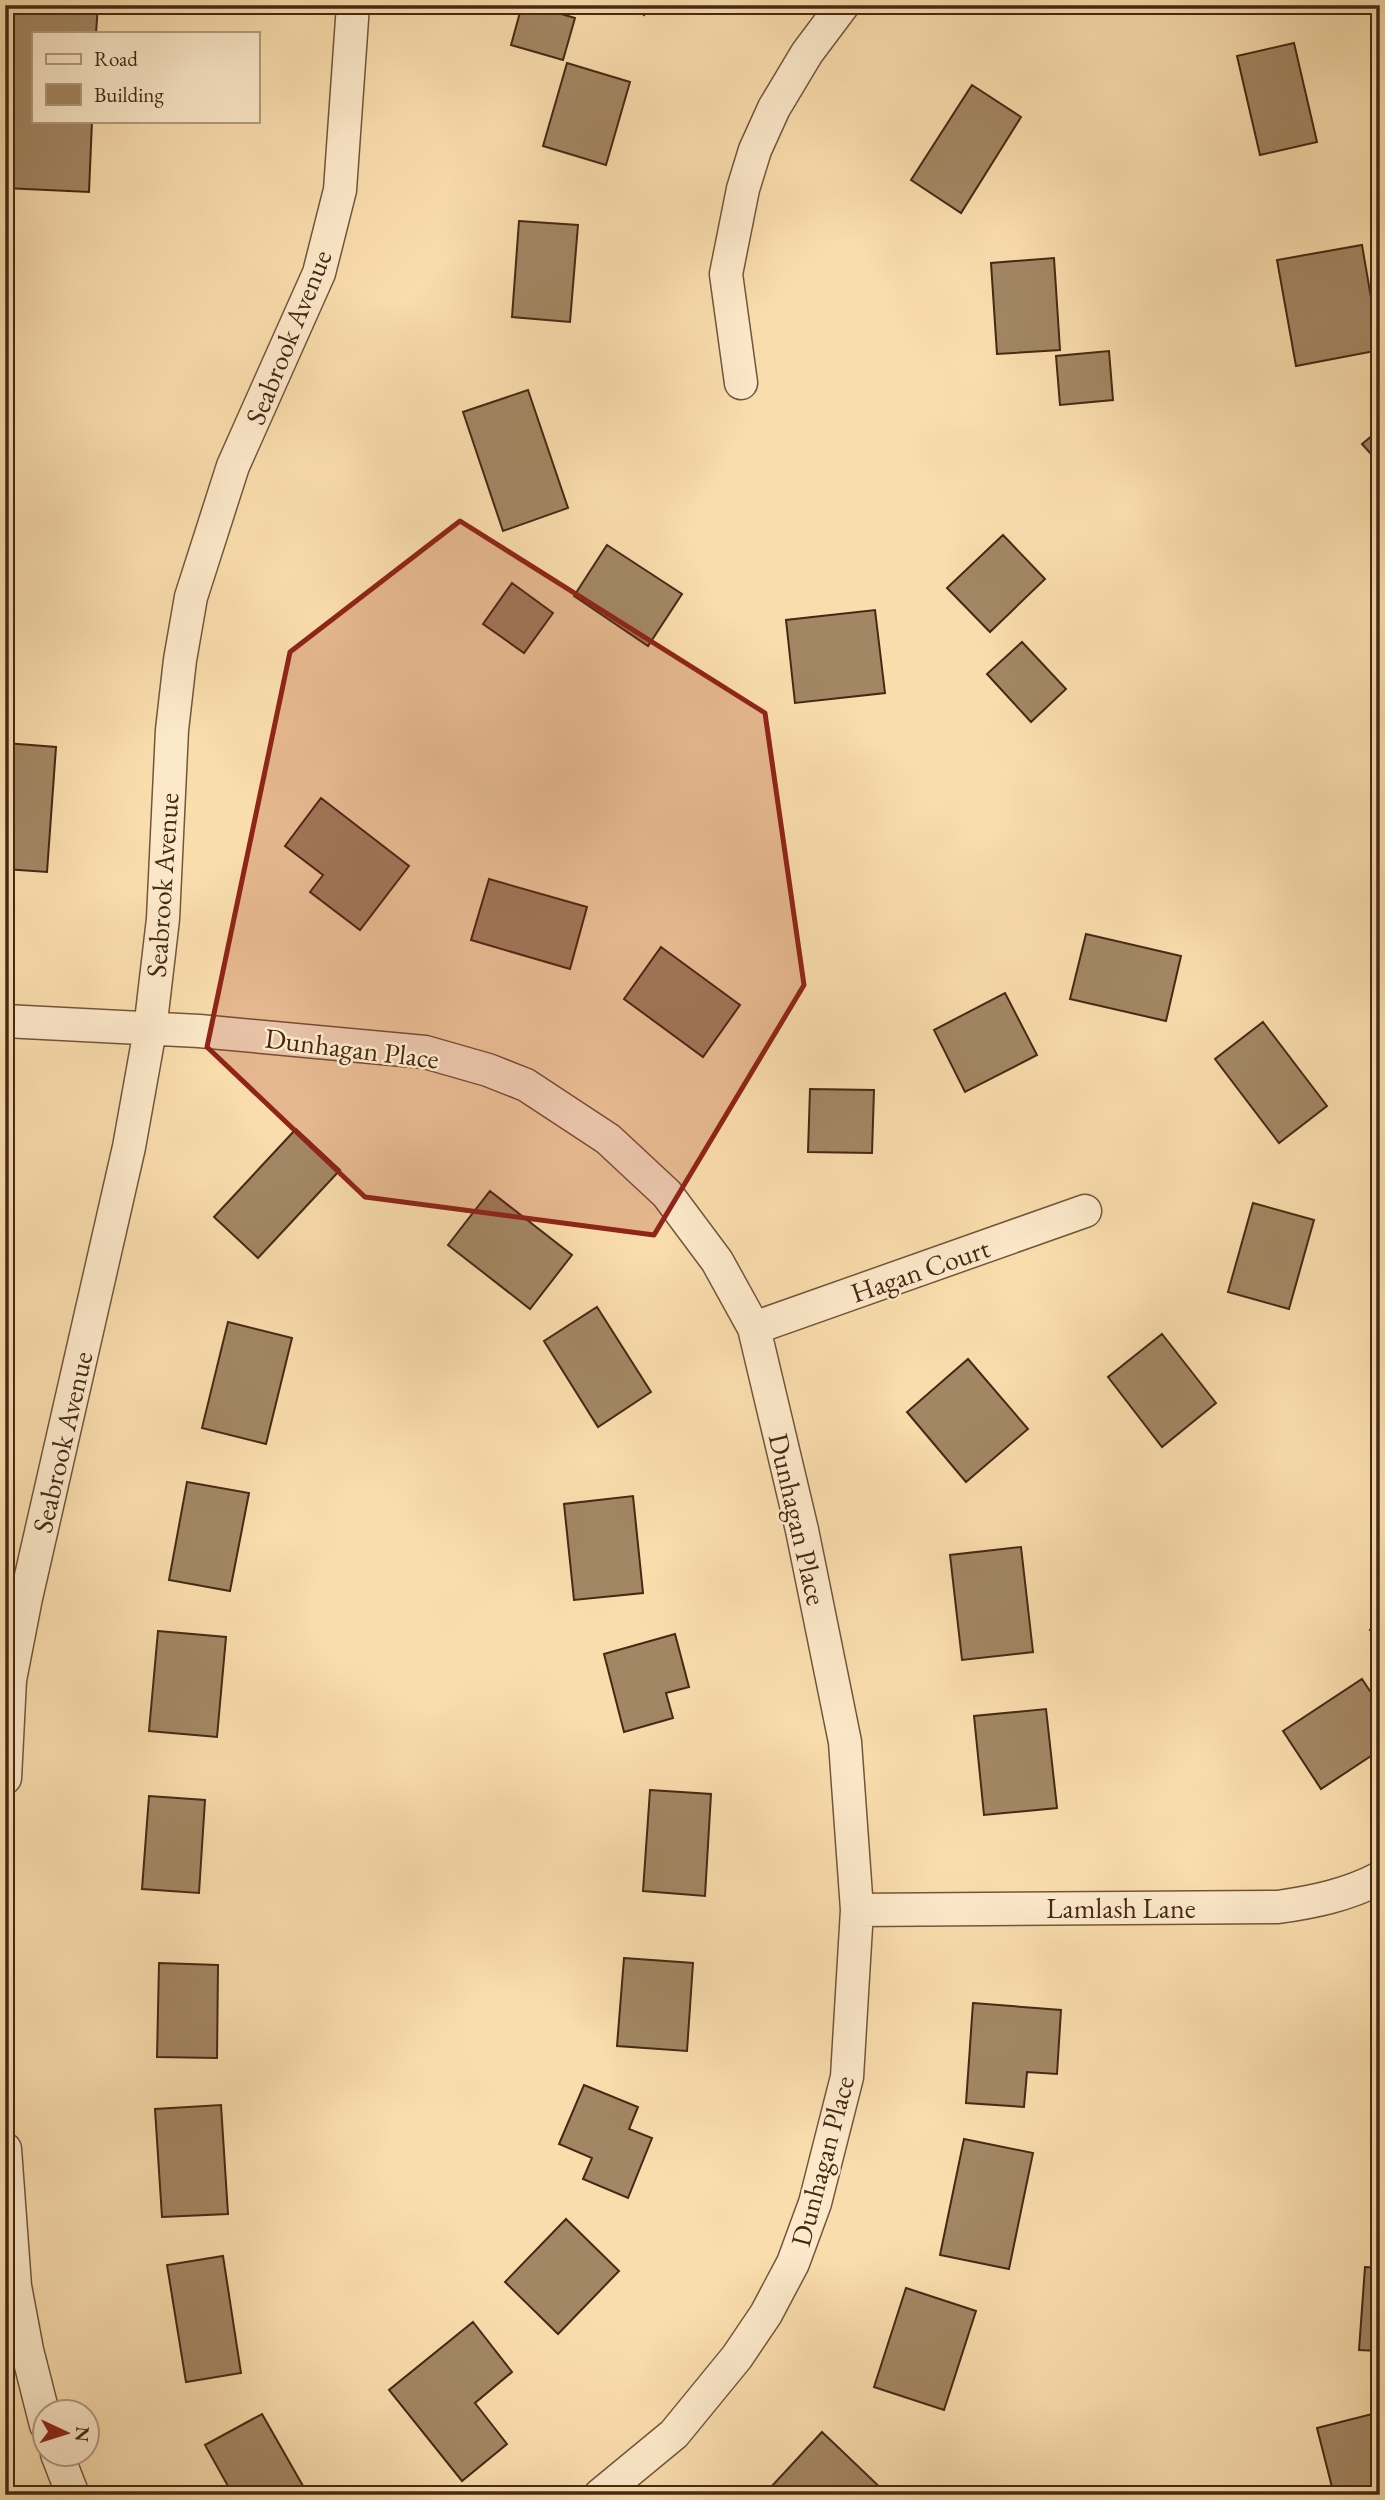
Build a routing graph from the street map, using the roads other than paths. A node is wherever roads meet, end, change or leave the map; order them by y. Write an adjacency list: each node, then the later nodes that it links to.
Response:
1 (353, 5): 5 (street, Seabrook Avenue)
2 (843, 5): 3 (street)
3 (741, 383)
4 (5, 1021): 5 (street, Dunhagan Place)
5 (150, 1030): 7 (street, Dunhagan Place); 8 (street, Seabrook Avenue)
6 (1085, 1211): 7 (street, Hagan Court)
7 (754, 1328): 11 (street, Dunhagan Place)
8 (8, 1680): 9 (street, Seabrook Avenue)
9 (5, 1778)
10 (1380, 1878): 11 (street, Lamlash Lane)
11 (857, 1910): 16 (street, Dunhagan Place)
12 (5, 2149): 13 (street)
13 (39, 2398)
14 (62, 2468): 15 (street)
15 (73, 2495)
16 (600, 2495)

